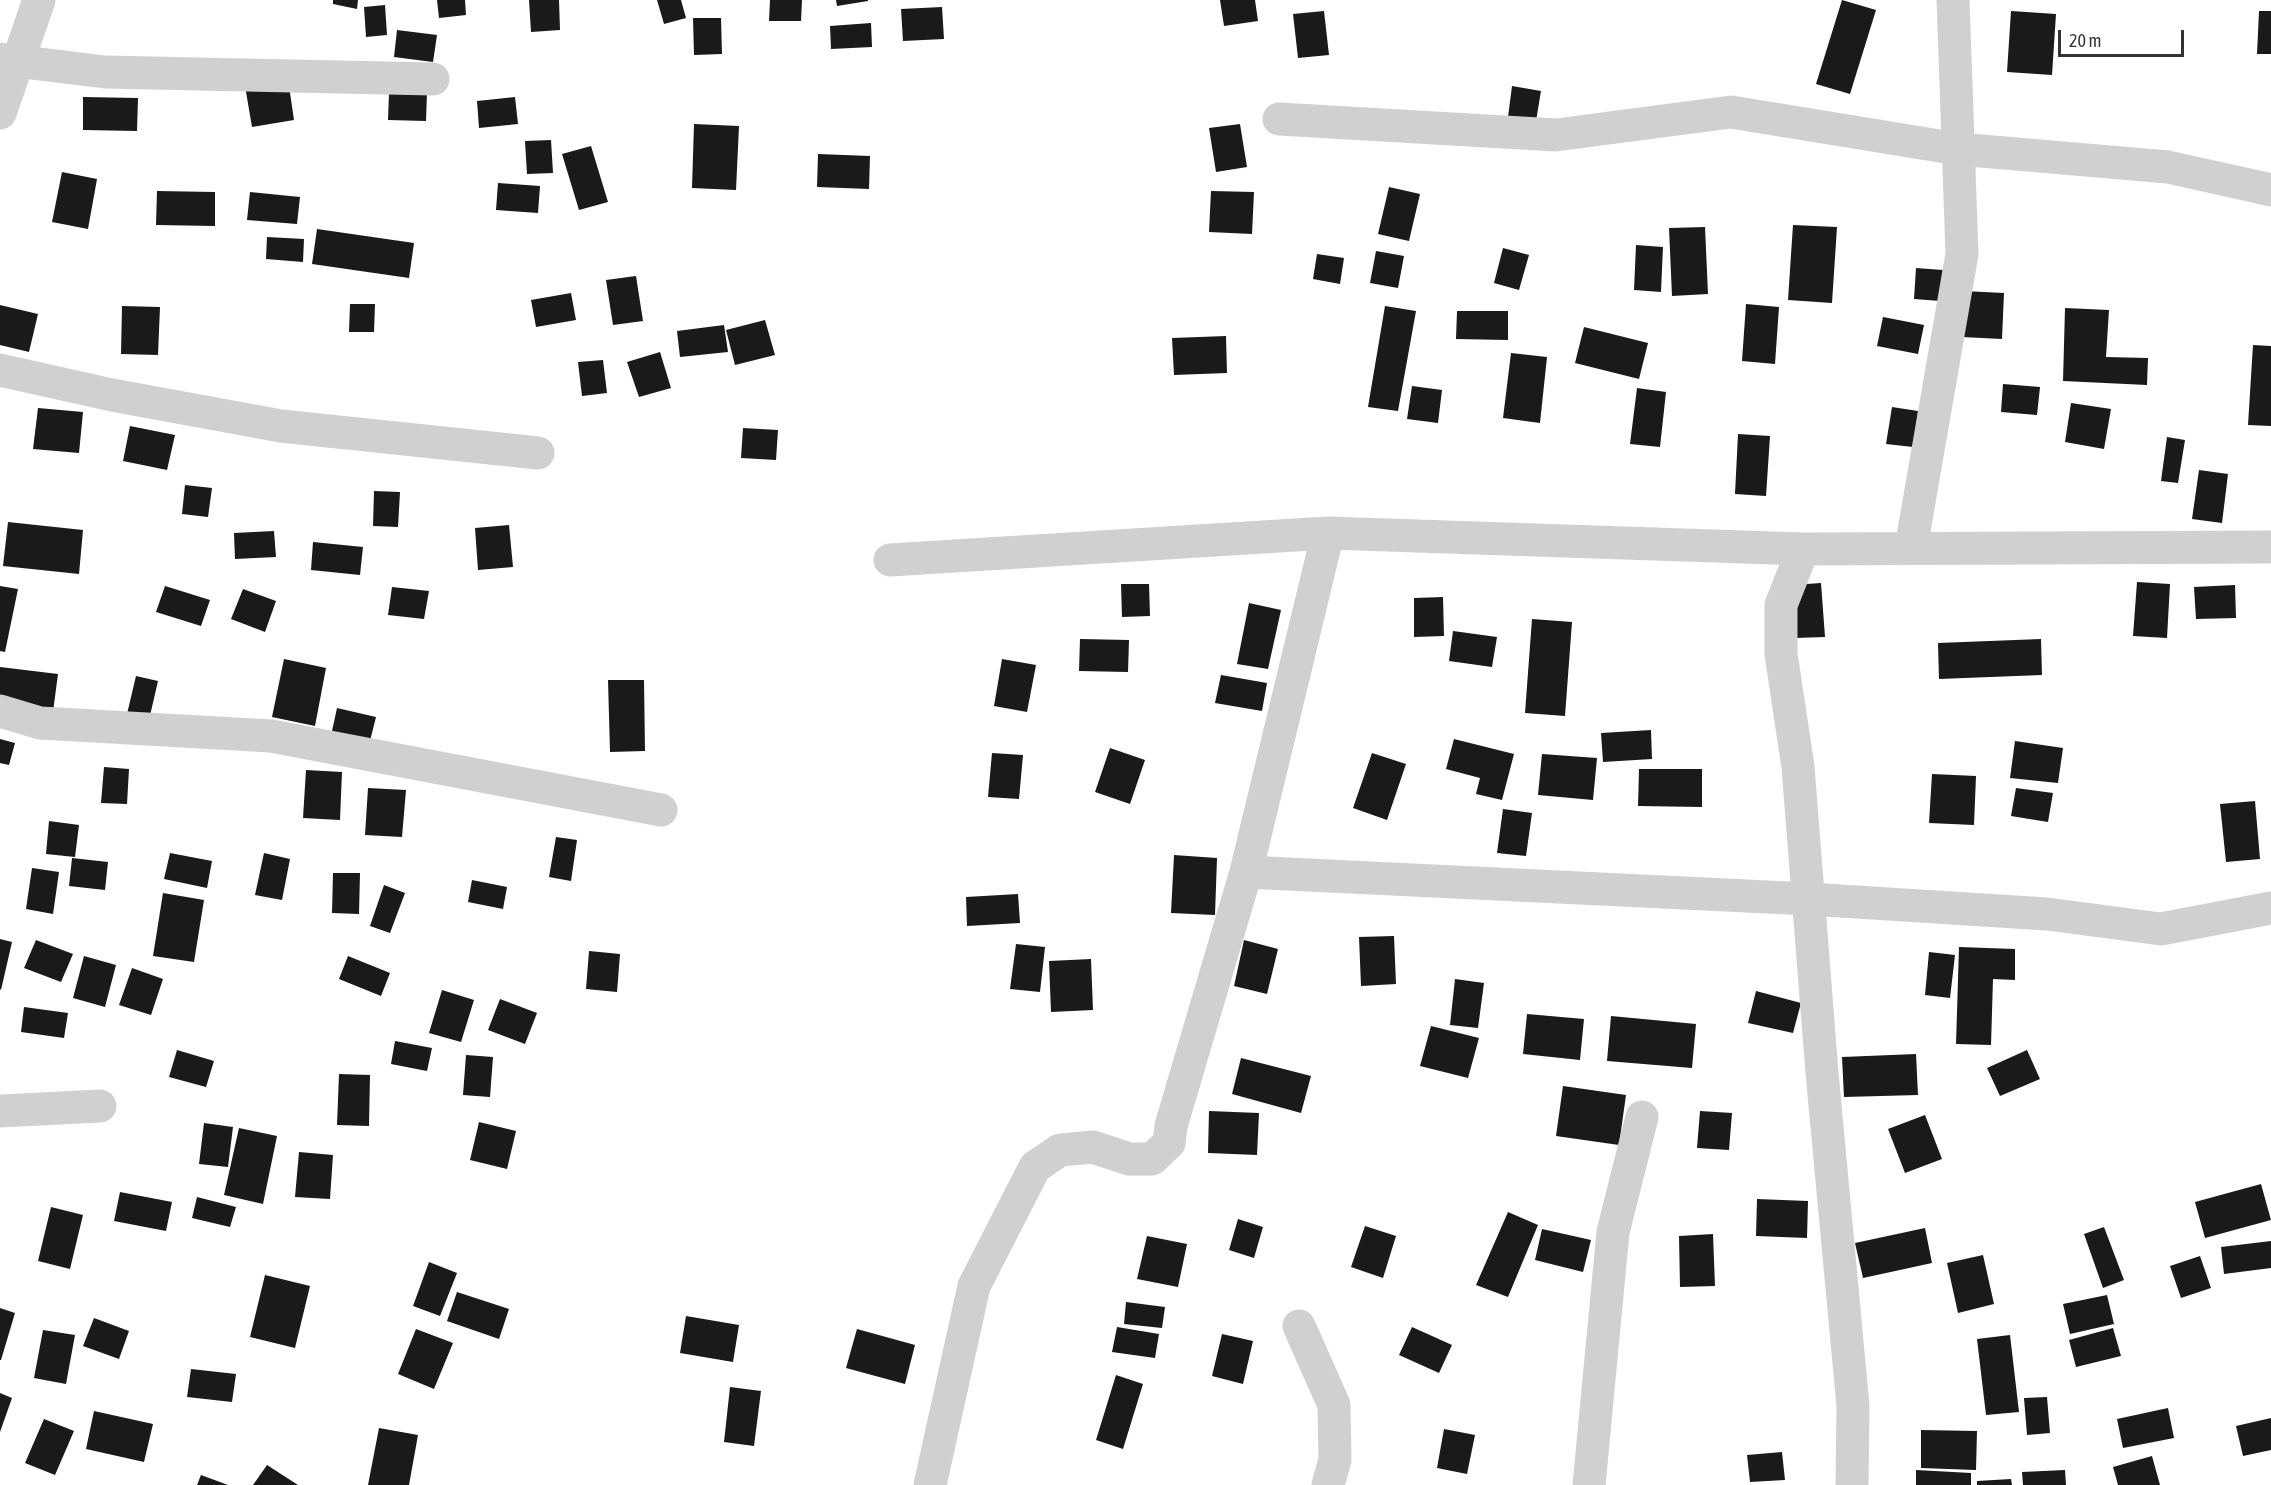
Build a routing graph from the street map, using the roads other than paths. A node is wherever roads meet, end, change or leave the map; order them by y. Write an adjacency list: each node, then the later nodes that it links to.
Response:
1 (39, 0): 3 (street)
2 (1953, 0): 7 (street)
3 (8, 61): 4 (street); 5 (street)
4 (433, 79)
5 (0, 114)
6 (1279, 119): 7 (street)
7 (1958, 149): 8 (street); 13 (street)
8 (2271, 190)
9 (0, 370): 10 (street)
10 (538, 453)
11 (1328, 533): 14 (street); 15 (street); 18 (street)
12 (2271, 547): 13 (street)
13 (1911, 548): 14 (street)
14 (1803, 549): 19 (street)
15 (890, 560)
16 (0, 711): 17 (street)
17 (661, 810)
18 (1246, 872): 19 (street); 25 (street)
19 (1809, 899): 20 (street); 28 (street)
20 (2271, 908)
21 (100, 1106): 22 (street)
22 (0, 1111)
23 (1642, 1117): 27 (street)
24 (1299, 1326): 26 (street)
25 (930, 1485)
26 (1328, 1485)
27 (1589, 1485)
28 (1852, 1485)

